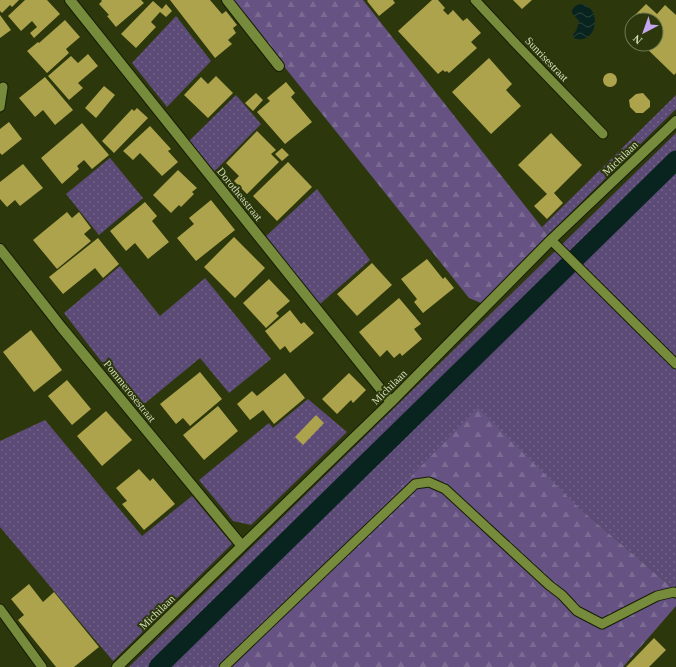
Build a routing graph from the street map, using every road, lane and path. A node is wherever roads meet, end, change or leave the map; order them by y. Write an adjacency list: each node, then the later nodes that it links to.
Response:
1 (70, 0): 12 (street, Dorotheastraat)
2 (227, 0): 4 (street)
3 (475, 0): 8 (lane, Sunrisestraat)
4 (279, 66)
5 (3, 87): 6 (lane)
6 (0, 107)
7 (676, 121): 9 (street, Michilaan)
8 (603, 134)
9 (551, 240): 11 (lane); 12 (street, Michilaan)
10 (0, 249): 13 (street, Pommerosestraat)
11 (676, 364)
12 (391, 402): 13 (street, Michilaan)
13 (242, 546): 17 (street, Michilaan)
14 (676, 593): 18 (lane)
15 (0, 609): 16 (lane)
16 (42, 667)
17 (117, 667)
18 (224, 667)

